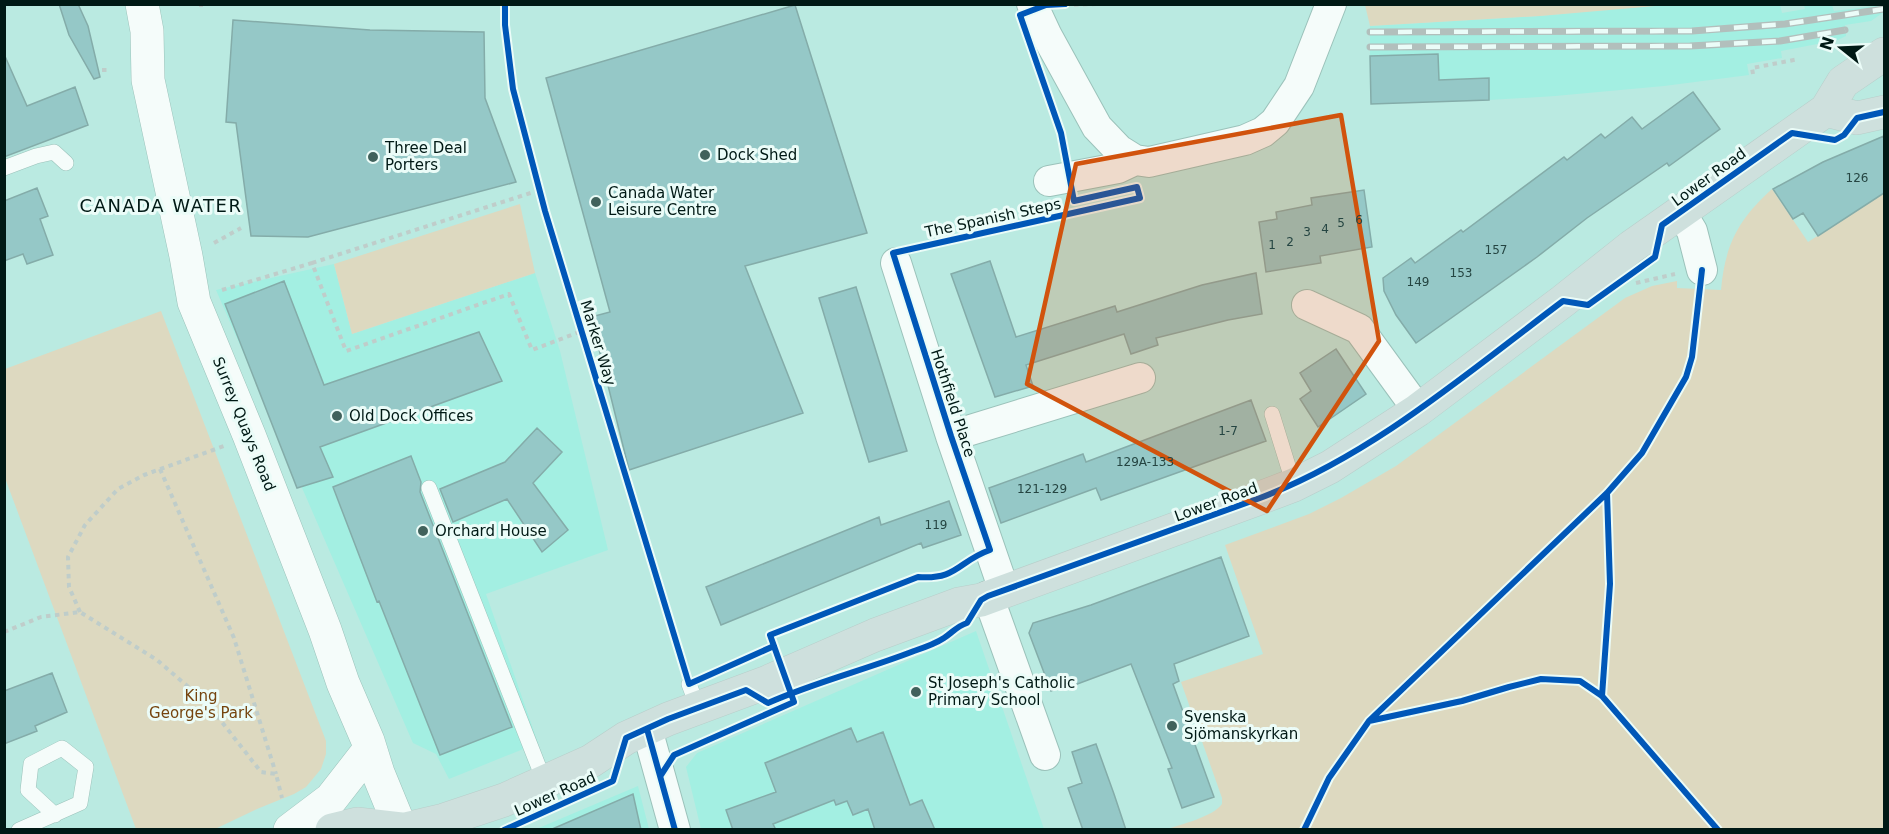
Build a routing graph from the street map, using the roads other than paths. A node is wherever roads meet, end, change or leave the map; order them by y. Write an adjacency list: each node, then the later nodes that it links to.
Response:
1 (142, 4): 23 (street, Surrey Quays Road)
2 (1331, 4): 7 (street)
3 (1033, 7): 7 (street)
4 (1884, 54): 5 (main road, Lower Road)
5 (1826, 110): 6 (main road); 11 (main road, Lower Road)
6 (1884, 112)
7 (1135, 160): 10 (street)
8 (66, 163): 9 (lane)
9 (4, 168)
10 (1049, 181)
11 (1681, 213): 13 (street, Lower Road); 16 (main road, Lower Road)
12 (896, 263): 18 (street, Hothfield Place)
13 (1702, 270)
14 (1307, 305): 16 (street)
15 (1140, 378): 18 (street, Hothfield Place)
16 (1418, 410): 19 (main road, Lower Road)
17 (1272, 414): 19 (lane)
18 (951, 436): 21 (street, Hothfield Place)
19 (1294, 485): 21 (main road, Lower Road)
20 (429, 488): 25 (lane)
21 (996, 593): 22 (main road, Lower Road); 24 (street, Hothfield Place)
22 (647, 729): 25 (main road, Lower Road); 31 (street)
23 (370, 749): 27 (street); 30 (street, Surrey Quays Road)
24 (1045, 755)
25 (545, 783): 30 (main road, Lower Road)
26 (55, 815): 26 (lane); 28 (lane)
27 (288, 818)
28 (19, 830)
29 (332, 830): 30 (main road)
30 (401, 830)
31 (675, 830)

